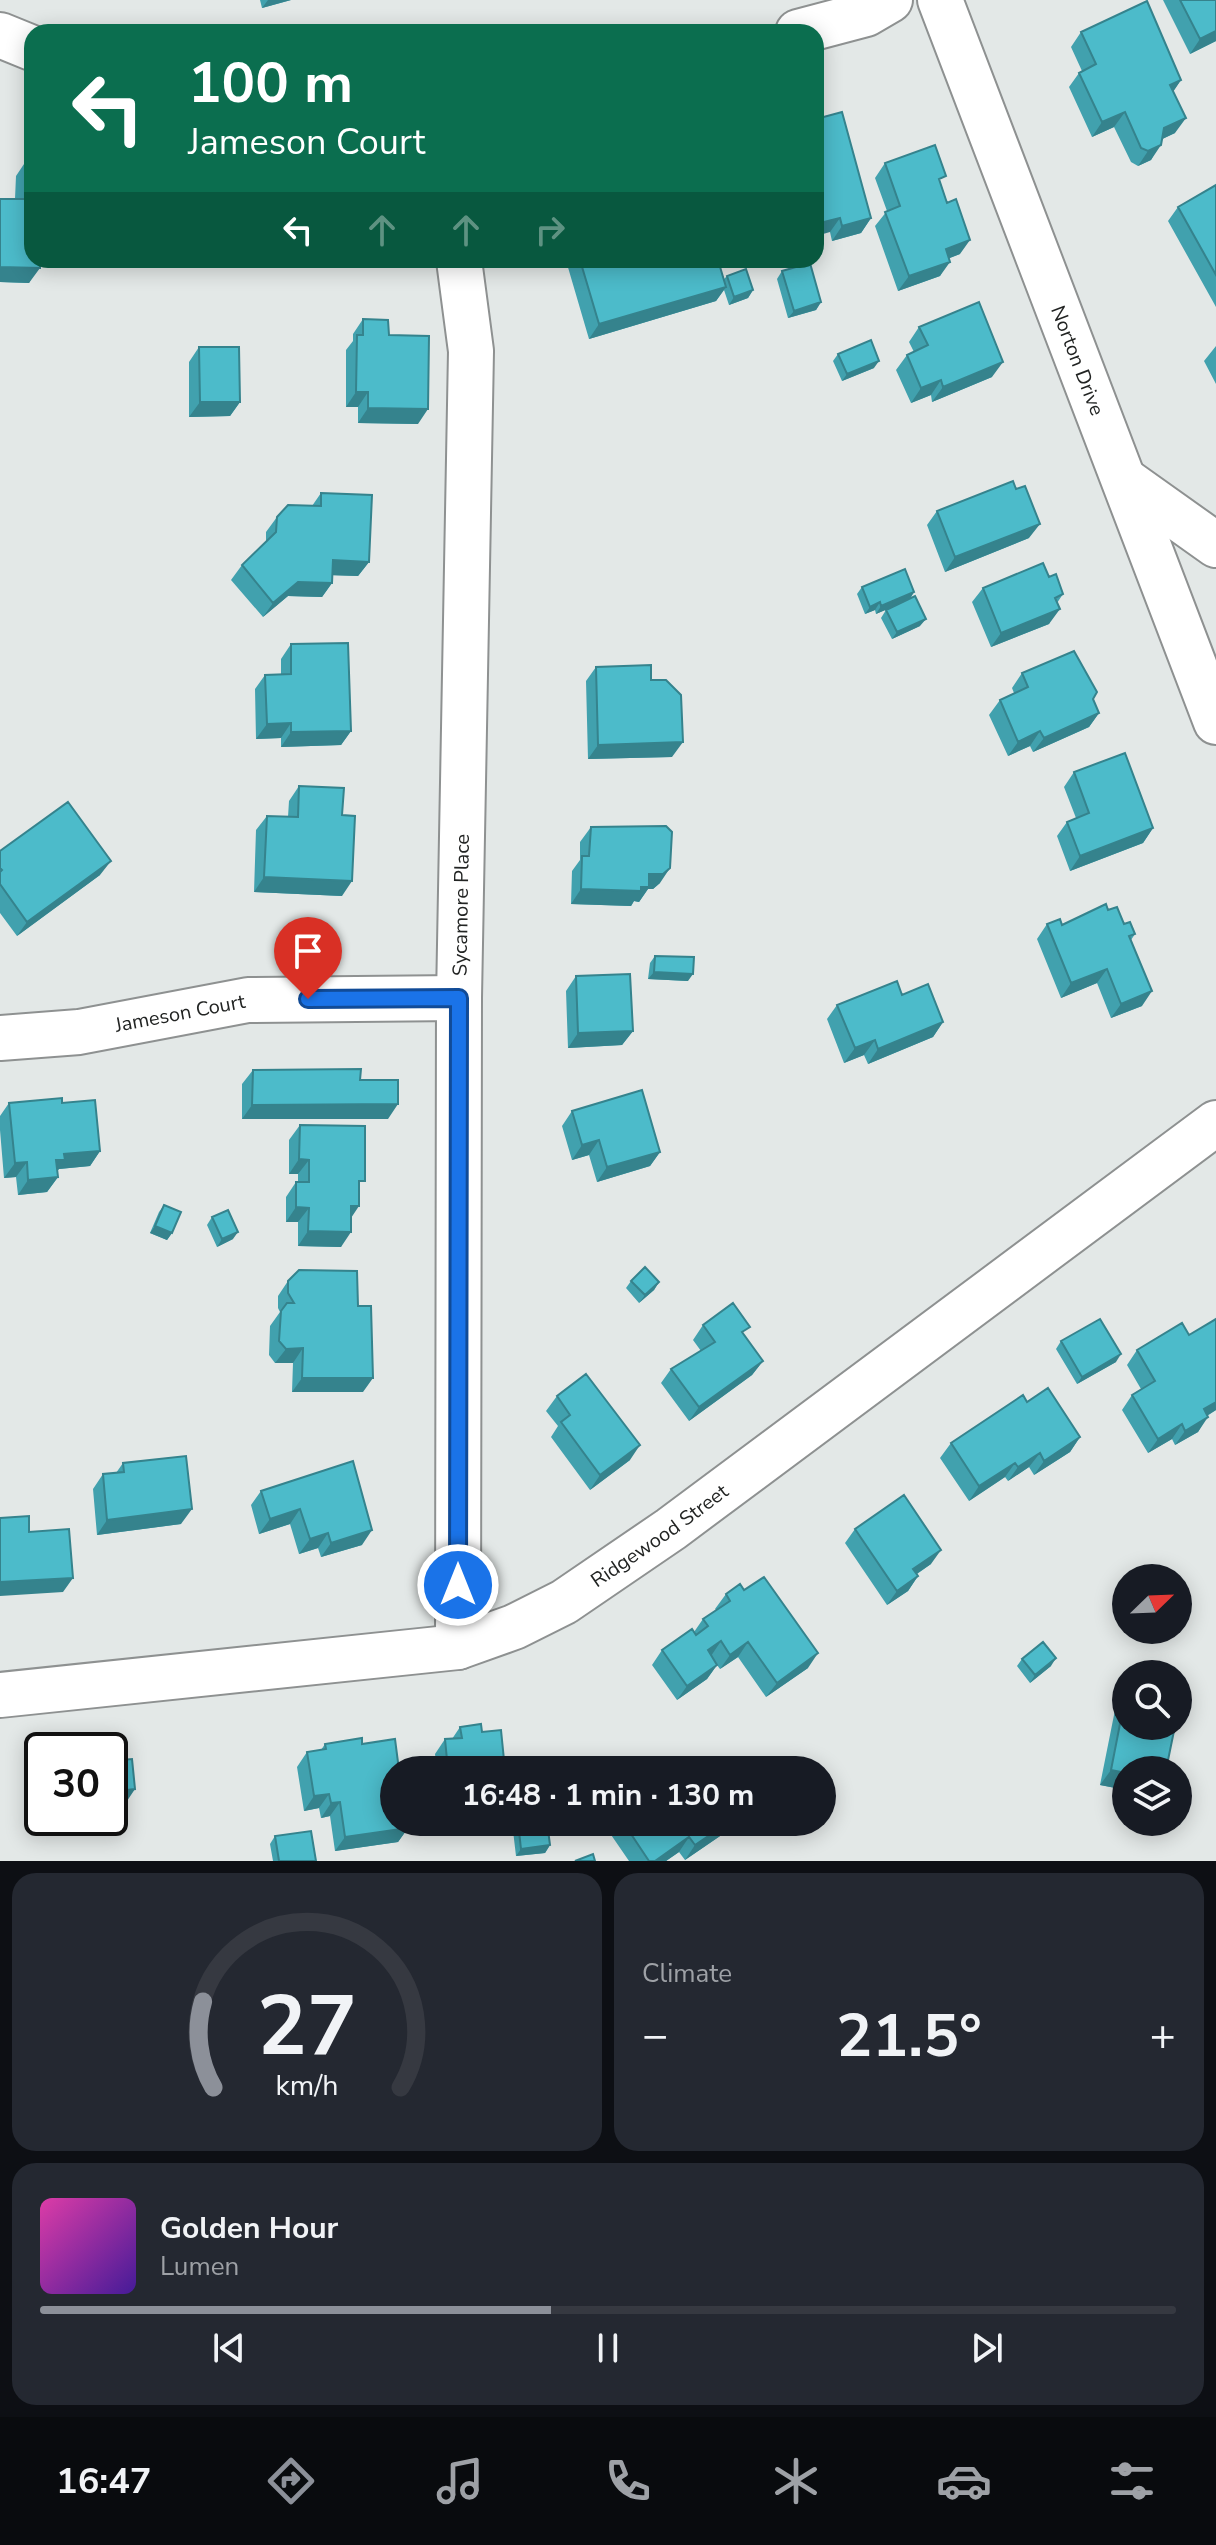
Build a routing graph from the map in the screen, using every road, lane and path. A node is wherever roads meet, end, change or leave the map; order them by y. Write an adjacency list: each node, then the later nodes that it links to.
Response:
1 (890, 0): 3 (street)
2 (940, 0): 7 (street, Norton Drive)
3 (824, 25)
4 (0, 35): 5 (street)
5 (24, 45)
6 (460, 268): 10 (street, Sycamore Place)
7 (1126, 481): 8 (street); 9 (street, Norton Drive)
8 (1216, 545)
9 (1216, 722)
10 (459, 998): 11 (street, Jameson Court); 13 (street, Sycamore Place)
11 (0, 1038)
12 (1216, 1123): 13 (street, Ridgewood Street)
13 (458, 1647): 14 (street, Ridgewood Street)
14 (0, 1695)

